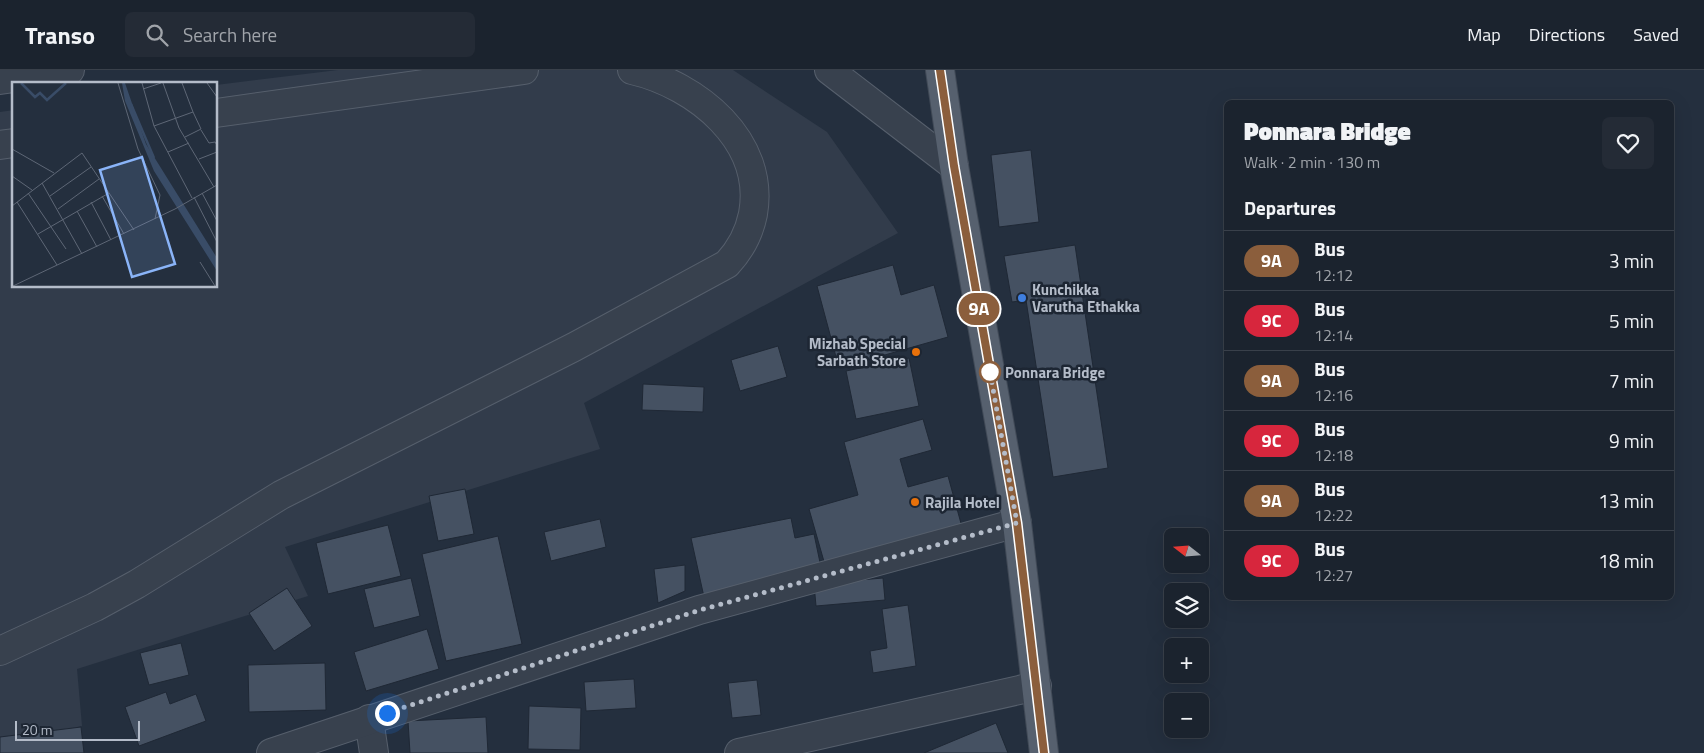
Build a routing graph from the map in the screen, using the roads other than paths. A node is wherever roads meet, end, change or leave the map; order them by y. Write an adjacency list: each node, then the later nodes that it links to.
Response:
1 (70, 70): 6 (street)
2 (524, 70): 7 (street)
3 (632, 70): 10 (street)
4 (829, 70): 8 (street)
5 (940, 70): 8 (main road)
6 (0, 80)
7 (218, 113)
8 (954, 166): 9 (main road)
9 (1017, 523): 11 (main road); 12 (street)
10 (0, 651)
11 (1037, 686): 15 (street); 16 (main road)
12 (369, 719): 13 (street); 14 (street)
13 (271, 753)
14 (374, 753)
15 (739, 753)
16 (1044, 753)

